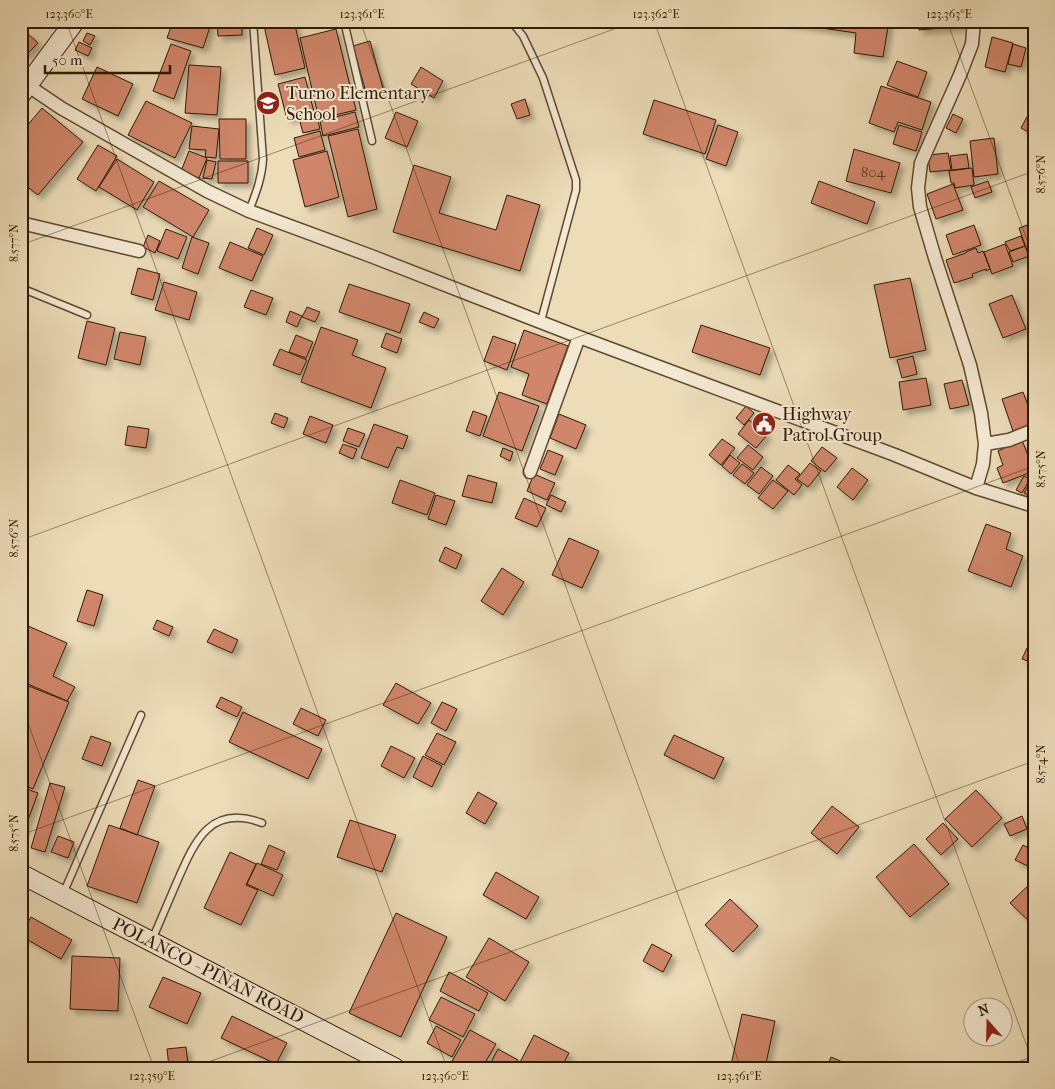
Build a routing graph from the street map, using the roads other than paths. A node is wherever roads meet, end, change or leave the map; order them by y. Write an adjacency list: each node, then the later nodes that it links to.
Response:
1 (75, 21): 6 (main road)
2 (253, 21): 8 (lane)
3 (344, 21): 7 (lane)
4 (511, 21): 13 (lane)
5 (974, 21): 16 (street)
6 (23, 86): 8 (street)
7 (372, 141)
8 (249, 211): 13 (street)
9 (21, 223): 10 (street)
10 (139, 251)
11 (21, 288): 12 (lane)
12 (87, 315)
13 (541, 321): 14 (street)
14 (579, 337): 17 (street); 18 (street)
15 (1034, 430): 16 (street)
16 (985, 444): 18 (street)
17 (530, 472)
18 (976, 488): 19 (street)
19 (1034, 506)
20 (141, 715): 23 (lane)
21 (262, 823): 24 (lane)
22 (21, 874): 23 (main road, POLANCO - PIÑAN ROAD)
23 (63, 895): 24 (main road, POLANCO - PIÑAN ROAD)
24 (152, 941): 25 (main road, POLANCO - PIÑAN ROAD)
25 (395, 1068)

